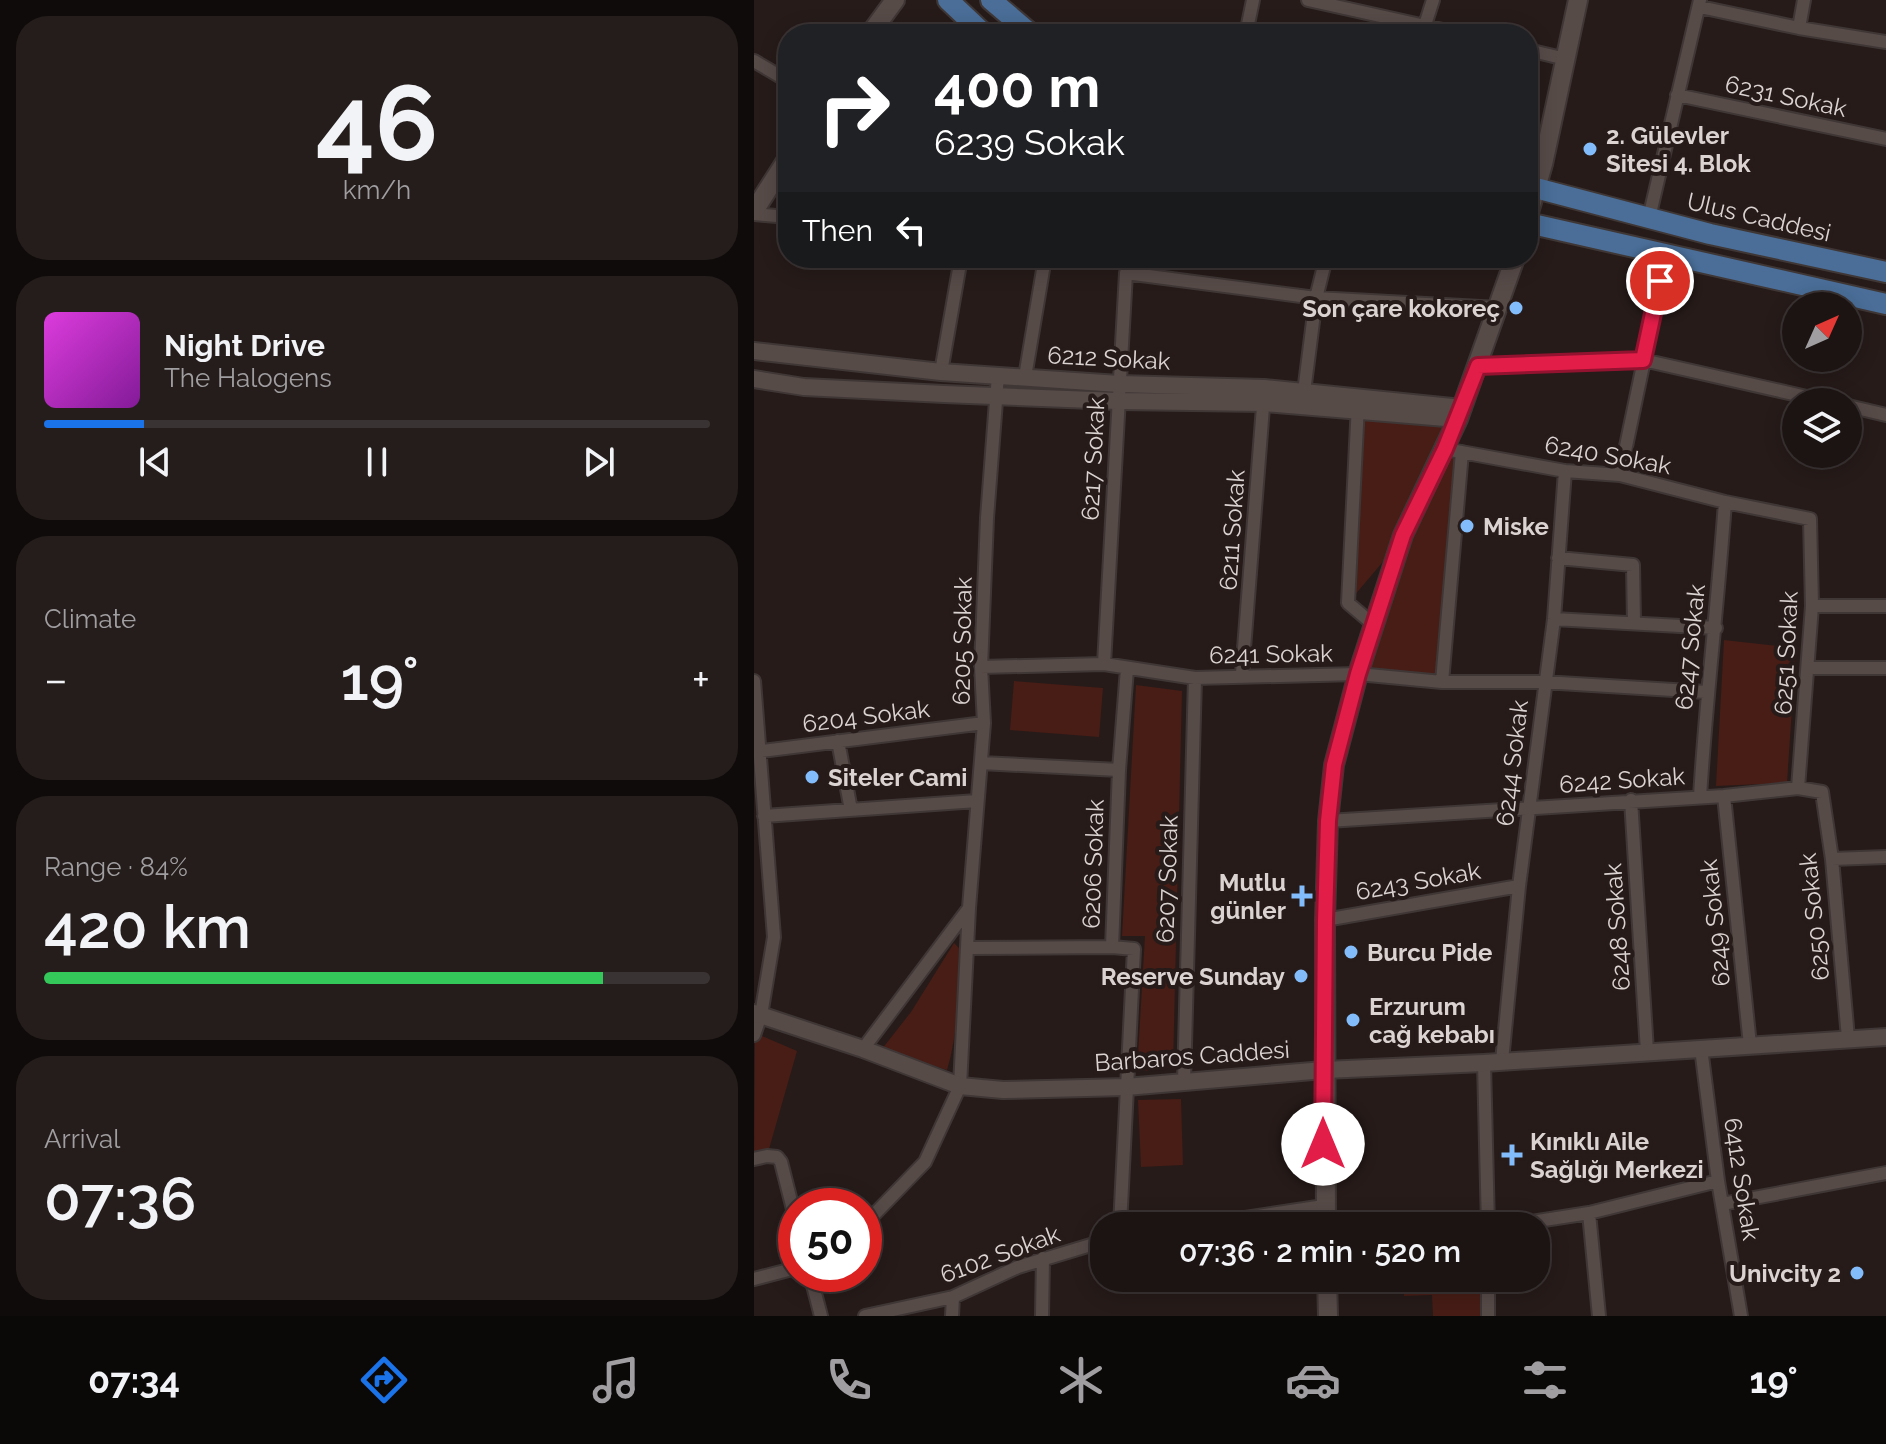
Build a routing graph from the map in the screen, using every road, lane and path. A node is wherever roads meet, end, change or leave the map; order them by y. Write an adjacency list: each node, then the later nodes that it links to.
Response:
1 (895, 0): 10 (main road)
2 (948, 0): 11 (main road)
3 (991, 0): 12 (main road)
4 (1253, 0): 13 (street)
5 (1308, 0): 14 (street)
6 (1433, 0): 15 (street)
7 (1578, 0): 19 (main road)
8 (1804, 0): 16 (street)
9 (1700, 3): 16 (street); 22 (street)
10 (877, 24)
11 (973, 24)
12 (1019, 24)
13 (1248, 24)
14 (1420, 24)
15 (1425, 24)
16 (1799, 28): 17 (street)
17 (1886, 42)
18 (1538, 52): 19 (street)
19 (1566, 59): 24 (main road)
20 (754, 61): 21 (street)
21 (778, 75)
22 (1677, 95): 23 (street, 6231 Sokak); 29 (street)
23 (1886, 139)
24 (1538, 164)
25 (778, 174): 27 (main road)
26 (1538, 189): 29 (main road, Ulus Caddesi)
27 (754, 212): 28 (street)
28 (778, 216)
29 (1649, 218): 37 (main road, Ulus Caddesi)
30 (1538, 225): 31 (main road)
31 (1666, 255): 40 (main road); 43 (street)
32 (959, 268): 45 (street)
33 (1043, 268): 47 (street)
34 (1128, 268): 38 (street, 6217 Sokak)
35 (1324, 268): 39 (street)
36 (1512, 268): 41 (main road)
37 (1886, 272)
38 (1126, 273): 39 (street); 50 (street, 6217 Sokak)
39 (1316, 298): 41 (street); 51 (street)
40 (1886, 304)
41 (1499, 308): 44 (main road)
42 (754, 351): 45 (street, 6212 Sokak)
43 (1643, 360): 44 (street); 49 (street); 60 (street)
44 (1478, 366): 56 (main road)
45 (941, 372): 46 (street, 6212 Sokak)
46 (998, 375): 47 (street, 6212 Sokak); 52 (street, 6205 Sokak)
47 (1025, 377): 50 (street, 6212 Sokak)
48 (754, 379): 52 (street, 6212 Sokak)
49 (1782, 391)
50 (1118, 392): 52 (street, 6212 Sokak); 53 (street, 6212 Sokak); 70 (street, 6217 Sokak)
51 (1304, 392): 53 (street, 6212 Sokak); 54 (street, 6212 Sokak)
52 (999, 396): 71 (street, 6205 Sokak)
53 (1264, 396): 54 (street, 6212 Sokak); 75 (street, 6211 Sokak)
54 (1358, 404): 56 (street, 6212 Sokak); 68 (street)
55 (1862, 409): 57 (street)
56 (1460, 414): 58 (main road)
57 (1886, 415)
58 (1454, 450): 59 (street, 6240 Sokak); 68 (main road); 79 (street)
59 (1565, 471): 60 (street, 6240 Sokak); 63 (street, 6244 Sokak)
60 (1620, 475): 61 (street, 6240 Sokak)
61 (1725, 502): 62 (street, 6240 Sokak); 69 (street, 6247 Sokak)
62 (1810, 519): 64 (street, 6251 Sokak)
63 (1558, 558): 66 (street, 6244 Sokak); 67 (street)
64 (1812, 606): 65 (street); 72 (street, 6251 Sokak)
65 (1886, 606)
66 (1554, 619): 67 (street); 80 (street, 6244 Sokak)
67 (1634, 623): 69 (street)
68 (1374, 625): 76 (main road)
69 (1716, 628): 81 (street, 6247 Sokak)
70 (1104, 664): 71 (street, 6241 Sokak); 74 (street, 6241 Sokak)
71 (981, 667): 82 (street, 6205 Sokak)
72 (1808, 668): 73 (street); 87 (street, 6251 Sokak)
73 (1886, 668)
74 (1127, 669): 77 (street, 6241 Sokak); 86 (street, 6206 Sokak)
75 (1242, 674): 76 (street, 6241 Sokak); 77 (street, 6241 Sokak)
76 (1358, 674): 79 (street, 6241 Sokak); 96 (main road)
77 (1195, 678): 115 (street, 6207 Sokak)
78 (754, 681): 84 (street)
79 (1442, 682): 80 (street, 6241 Sokak)
80 (1543, 682): 81 (street, 6241 Sokak); 93 (street, 6244 Sokak)
81 (1706, 692): 90 (street, 6247 Sokak)
82 (984, 723): 83 (street, 6204 Sokak); 85 (street, 6205 Sokak)
83 (838, 741): 84 (street, 6204 Sokak); 94 (street)
84 (757, 751): 95 (street)
85 (981, 763): 86 (street); 92 (street, 6205 Sokak)
86 (1119, 770): 102 (street, 6206 Sokak)
87 (1798, 788): 88 (street, 6242 Sokak); 89 (street, 6242 Sokak)
88 (1822, 792): 98 (street, 6250 Sokak)
89 (1724, 796): 90 (street, 6242 Sokak); 108 (street, 6249 Sokak)
90 (1700, 797): 91 (street, 6242 Sokak)
91 (1631, 800): 93 (street, 6242 Sokak); 111 (street, 6248 Sokak)
92 (977, 801): 94 (street); 100 (street, 6205 Sokak)
93 (1529, 809): 96 (street, 6242 Sokak); 99 (street, 6244 Sokak)
94 (851, 810): 95 (street)
95 (764, 816): 104 (street)
96 (1328, 821): 101 (main road)
97 (1886, 857): 98 (street)
98 (1832, 859): 107 (street, 6250 Sokak)
99 (1519, 886): 101 (street, 6243 Sokak); 112 (street, 6244 Sokak)
100 (969, 908): 103 (street, 6205 Sokak); 110 (street)
101 (1325, 920): 114 (main road)
102 (1112, 947): 103 (street); 117 (street, 6206 Sokak)
103 (968, 948): 116 (street, 6205 Sokak)
104 (758, 1014): 105 (street); 110 (street, Barbaros Caddesi)
105 (754, 1035)
106 (1886, 1037): 107 (street, Barbaros Caddesi)
107 (1848, 1038): 108 (street, Barbaros Caddesi)
108 (1750, 1045): 109 (street, Barbaros Caddesi)
109 (1701, 1048): 111 (street, Barbaros Caddesi); 120 (street, 6412 Sokak)
110 (863, 1049): 116 (street, Barbaros Caddesi)
111 (1647, 1051): 112 (street, Barbaros Caddesi)
112 (1502, 1061): 113 (street, Barbaros Caddesi)
113 (1484, 1063): 114 (street, Barbaros Caddesi); 128 (street)
114 (1324, 1070): 115 (street, Barbaros Caddesi); 124 (main road)
115 (1184, 1082): 117 (street, Barbaros Caddesi)
116 (960, 1086): 117 (street, Barbaros Caddesi); 123 (street)
117 (1126, 1087): 125 (street)
118 (761, 1157): 121 (street)
119 (1886, 1173): 122 (street)
120 (1718, 1181): 122 (street, 6412 Sokak); 129 (street)
121 (788, 1188)
122 (1722, 1204): 146 (street, 6412 Sokak)
123 (882, 1206)
124 (1324, 1206): 126 (street); 127 (main road)
125 (1121, 1212)
126 (1284, 1212)
127 (1325, 1212)
128 (1488, 1212)
129 (1589, 1213): 130 (street); 145 (street)
130 (1550, 1219)
131 (1090, 1245): 132 (street, 6102 Sokak)
132 (1043, 1258): 138 (street, 6102 Sokak); 142 (street)
133 (778, 1273): 134 (street)
134 (754, 1279)
135 (815, 1292): 139 (street)
136 (1327, 1292): 143 (main road)
137 (1488, 1292): 144 (street)
138 (953, 1297): 140 (street, 6102 Sokak); 141 (street)
139 (821, 1316)
140 (865, 1316)
141 (952, 1316)
142 (1042, 1316)
143 (1328, 1316)
144 (1488, 1316)
145 (1599, 1316)
146 (1741, 1316)

